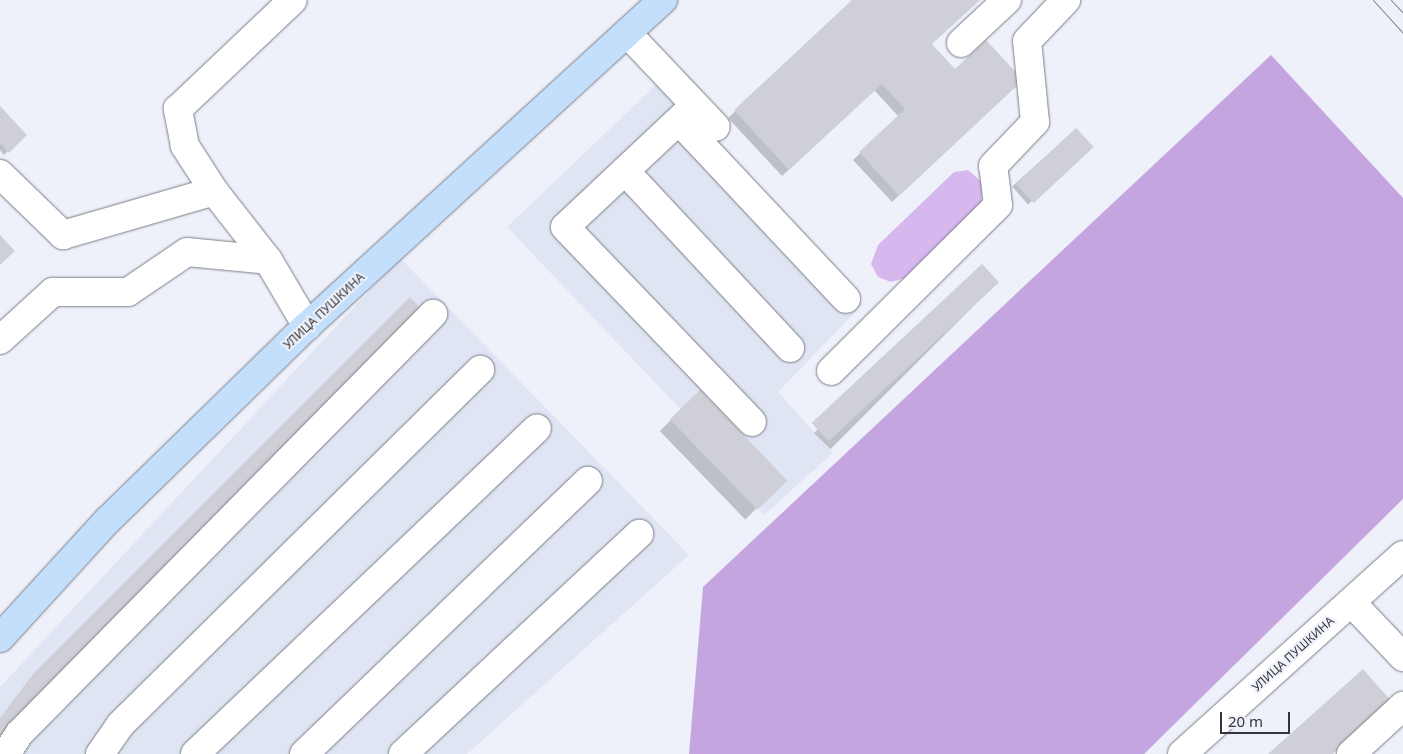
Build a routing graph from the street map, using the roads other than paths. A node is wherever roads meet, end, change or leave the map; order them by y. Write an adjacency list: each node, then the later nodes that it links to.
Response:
1 (293, 0): 12 (street)
2 (663, 0): 5 (main road, УЛИЦА ПУШКИНА)
3 (1066, 0): 6 (street)
4 (1002, 5): 6 (street); 7 (street)
5 (627, 33): 8 (street); 16 (main road, УЛИЦА ПУШКИНА)
6 (1027, 40): 20 (street)
7 (961, 43)
8 (687, 113): 9 (street); 10 (street); 14 (street)
9 (716, 128)
10 (625, 171): 18 (street); 21 (street)
11 (0, 174): 12 (street)
12 (214, 191): 13 (street)
13 (268, 260): 16 (street); 17 (street)
14 (846, 299)
15 (433, 314): 30 (street)
16 (307, 326): 27 (main road, УЛИЦА ПУШКИНА)
17 (0, 340)
18 (790, 348)
19 (480, 370): 31 (street)
20 (831, 372)
21 (752, 422)
22 (537, 428): 32 (street)
23 (588, 481): 33 (street)
24 (639, 534): 34 (street)
25 (1403, 555): 26 (street, УЛИЦА ПУШКИНА)
26 (1351, 602): 28 (street); 35 (street, УЛИЦА ПУШКИНА)
27 (0, 638)
28 (1403, 657)
29 (1398, 721): 36 (street)
30 (6, 754)
31 (100, 754)
32 (195, 754)
33 (304, 754)
34 (403, 754)
35 (1182, 754)
36 (1351, 754)

